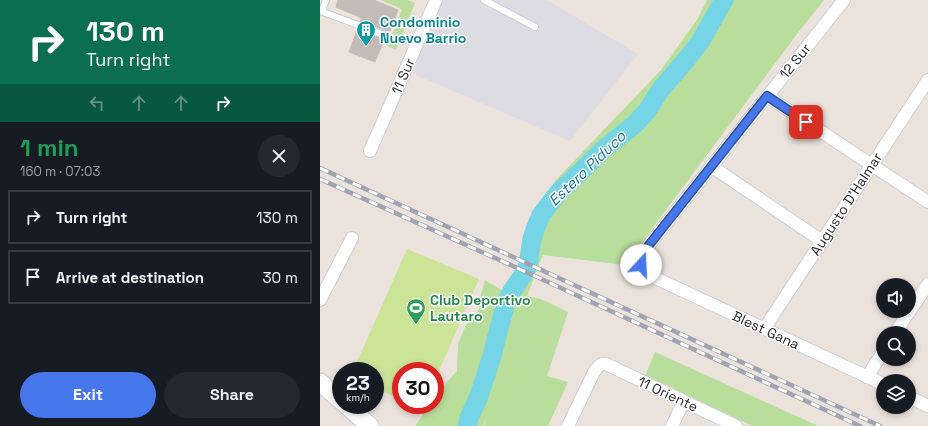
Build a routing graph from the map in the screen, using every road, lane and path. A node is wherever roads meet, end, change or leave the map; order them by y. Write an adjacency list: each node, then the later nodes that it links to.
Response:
1 (326, 0): 6 (lane)
2 (436, 0): 9 (street, 11 Sur)
3 (484, 0): 5 (lane)
4 (844, 0): 8 (street, 12 Sur)
5 (535, 27)
6 (382, 34)
7 (928, 80): 10 (street, Augusto D'Halmar)
8 (767, 96): 10 (street); 11 (street, 12 Sur)
9 (370, 151)
10 (872, 165): 12 (street); 14 (street, Augusto D'Halmar)
11 (711, 166): 14 (street); 15 (street, 12 Sur)
12 (928, 202)
13 (352, 238): 17 (street)
14 (822, 240): 19 (street, Augusto D'Halmar)
15 (649, 275): 19 (street, Blest Gana)
16 (928, 284): 18 (street)
17 (320, 300)
18 (901, 326)
19 (764, 329): 21 (street, Blest Gana)
20 (876, 362): 21 (street)
21 (866, 376): 22 (street, Blest Gana)
22 (876, 381)
23 (320, 382): 24 (main road)
24 (332, 393)
25 (916, 400): 27 (street)
26 (684, 401): 30 (street, 11 Oriente); 31 (street); 32 (street, 11 Oriente)
27 (928, 406)
28 (356, 414): 29 (main road)
29 (370, 426)
30 (568, 426)
31 (672, 426)
32 (736, 426)

